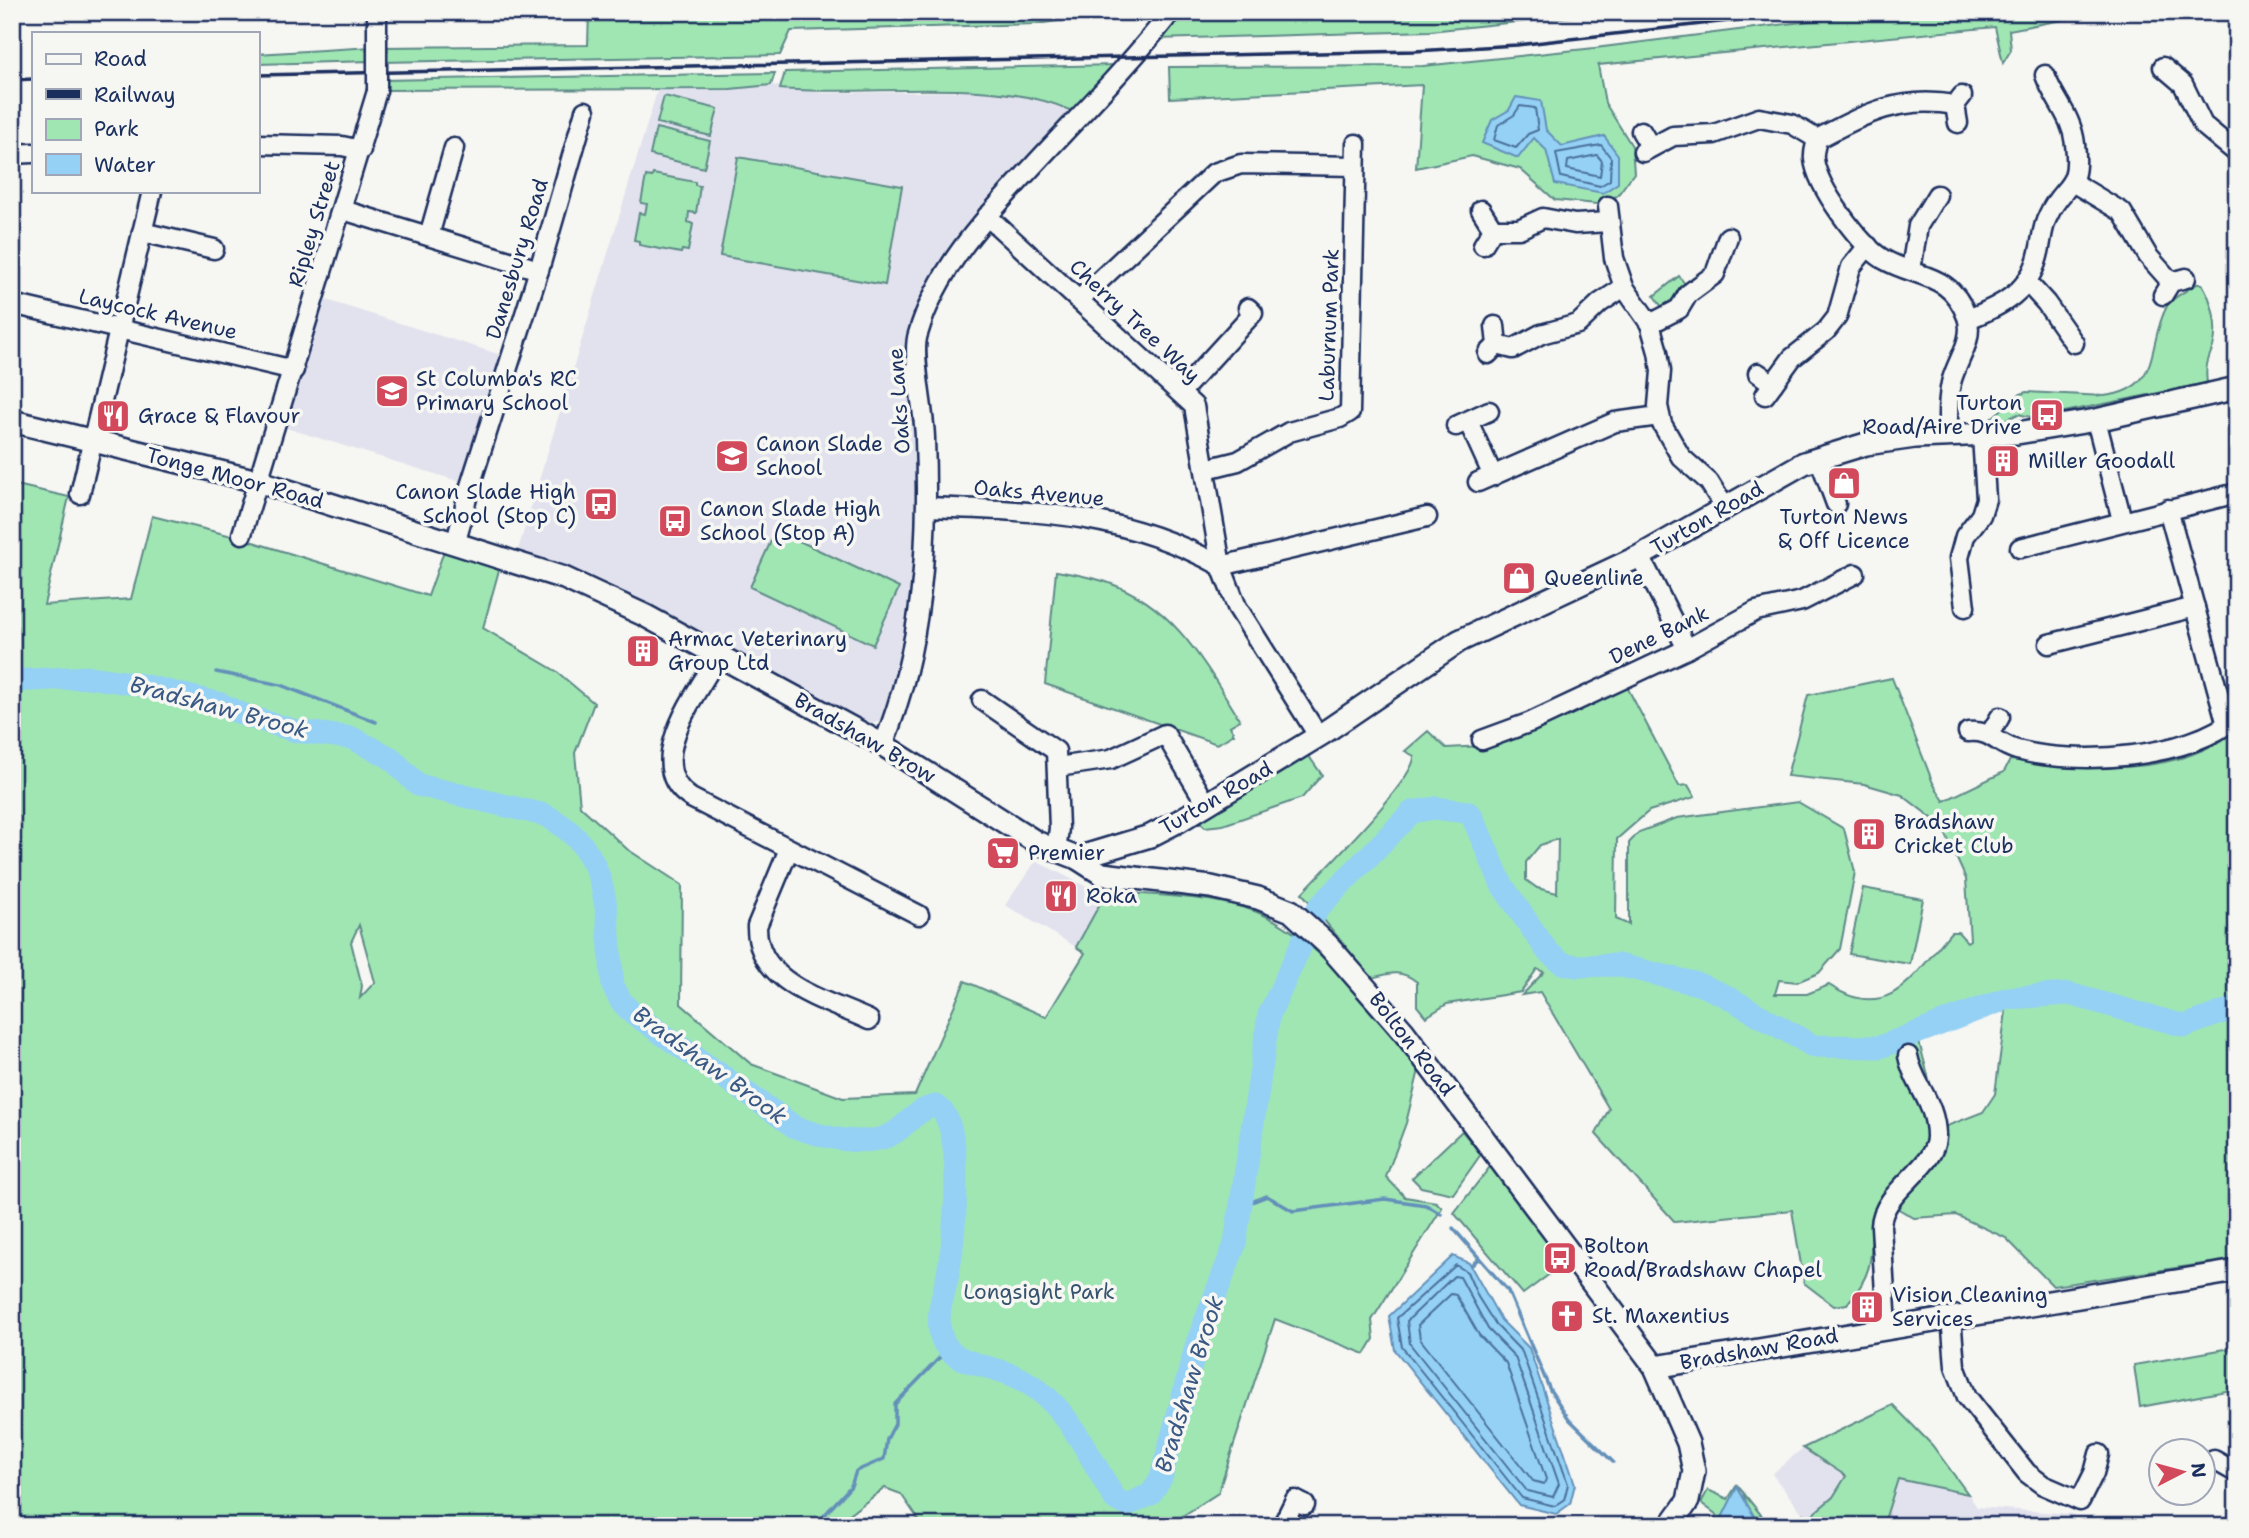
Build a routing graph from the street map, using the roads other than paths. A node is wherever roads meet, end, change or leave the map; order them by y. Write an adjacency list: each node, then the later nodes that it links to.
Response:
1 (377, 12): 12 (street, Ripley Street, bridge)
2 (1171, 12): 22 (street, Oaks Lane)
3 (2163, 67): 14 (street)
4 (2046, 72): 17 (street)
5 (1959, 108): 7 (street)
6 (585, 111): 28 (street, Danesbury Road)
7 (1817, 139): 8 (street); 26 (street)
8 (1645, 143)
9 (259, 144): 12 (street)
10 (1356, 144): 16 (street, Laburnum Park)
11 (454, 148): 24 (street)
12 (361, 150): 20 (street, Ripley Street)
13 (32, 153): 15 (street)
14 (2237, 153)
15 (12, 154)
16 (1355, 166): 33 (street); 53 (street, Laburnum Park)
17 (2074, 183): 30 (street); 31 (street)
18 (152, 192): 23 (street)
19 (1937, 195): 29 (street)
20 (343, 210): 24 (street); 41 (street, Ripley Street)
21 (1481, 210): 32 (street)
22 (987, 216): 33 (street, Cherry Tree Way); 58 (street, Oaks Lane)
23 (142, 232): 27 (street); 39 (street)
24 (429, 236): 28 (street)
25 (1728, 237): 37 (street)
26 (1868, 246): 29 (street); 42 (street)
27 (214, 249)
28 (539, 270): 64 (street, Danesbury Road)
29 (1911, 270): 36 (street)
30 (2027, 282): 36 (street); 40 (street)
31 (2173, 285)
32 (1624, 287): 37 (street); 38 (street)
33 (1079, 300): 44 (street, Cherry Tree Way)
34 (12, 304): 39 (street, Laycock Avenue)
35 (1248, 309): 44 (street)
36 (1968, 319): 49 (street)
37 (1650, 324): 46 (street)
38 (1495, 326)
39 (119, 328): 41 (street, Laycock Avenue); 51 (street)
40 (2079, 346)
41 (293, 370): 54 (street, Ripley Street)
42 (1758, 373)
43 (2237, 388): 47 (main road, Turton Road)
44 (1180, 393): 53 (street, Cherry Tree Way)
45 (1489, 411): 46 (street)
46 (1659, 416): 59 (street)
47 (2096, 420): 50 (main road, Turton Road); 62 (street)
48 (12, 421): 51 (main road, Tonge Moor Road)
49 (1948, 436): 50 (main road, Turton Road); 52 (main road, Turton Road)
50 (1982, 436): 69 (street)
51 (93, 440): 54 (main road, Tonge Moor Road); 56 (street)
52 (1819, 458): 57 (street); 59 (main road, Turton Road)
53 (1206, 469): 67 (street, Cherry Tree Way)
54 (257, 481): 63 (street, Ripley Street); 64 (main road, Tonge Moor Road)
55 (2237, 493): 60 (street)
56 (80, 494)
57 (1836, 504)
58 (928, 507): 67 (street, Oaks Avenue); 81 (street, Oaks Lane)
59 (1725, 508): 66 (main road, Turton Road)
60 (2168, 509): 62 (street); 70 (street)
61 (1427, 517): 67 (street)
62 (2122, 520): 65 (street)
63 (242, 534)
64 (456, 542): 73 (main road, Bradshaw Brow)
65 (2020, 548)
66 (1640, 556): 72 (street); 79 (main road, Turton Road)
67 (1221, 566): 79 (street)
68 (1856, 574): 72 (street, Dene Bank)
69 (1965, 607)
70 (2195, 607): 71 (street); 76 (street)
71 (2049, 644)
72 (1687, 649): 80 (street, Dene Bank)
73 (718, 656): 81 (main road, Bradshaw Brow); 84 (street)
74 (982, 701): 82 (street)
75 (2000, 717): 78 (street)
76 (2232, 721): 78 (street)
77 (1968, 732): 78 (street)
78 (1990, 734)
79 (1319, 737): 83 (main road, Turton Road)
80 (1482, 740)
81 (883, 745): 85 (main road, Bradshaw Brow)
82 (1058, 767): 83 (street); 85 (street)
83 (1207, 805): 86 (main road, Turton Road)
84 (789, 849): 87 (street); 88 (street)
85 (1056, 852): 86 (main road, Bradshaw Brow)
86 (1077, 858): 93 (main road, Bolton Road)
87 (919, 915)
88 (869, 1020)
89 (1908, 1056): 92 (street)
90 (2237, 1271): 91 (main road, Bradshaw Road)
91 (1951, 1317): 92 (main road, Bradshaw Road); 94 (street)
92 (1887, 1328): 93 (main road, Bradshaw Road)
93 (1655, 1367): 99 (main road, Bolton Road)
94 (2099, 1454)
95 (2218, 1463): 96 (street)
96 (2237, 1473)
97 (1305, 1505): 98 (street)
98 (1282, 1526)
99 (1670, 1526)

